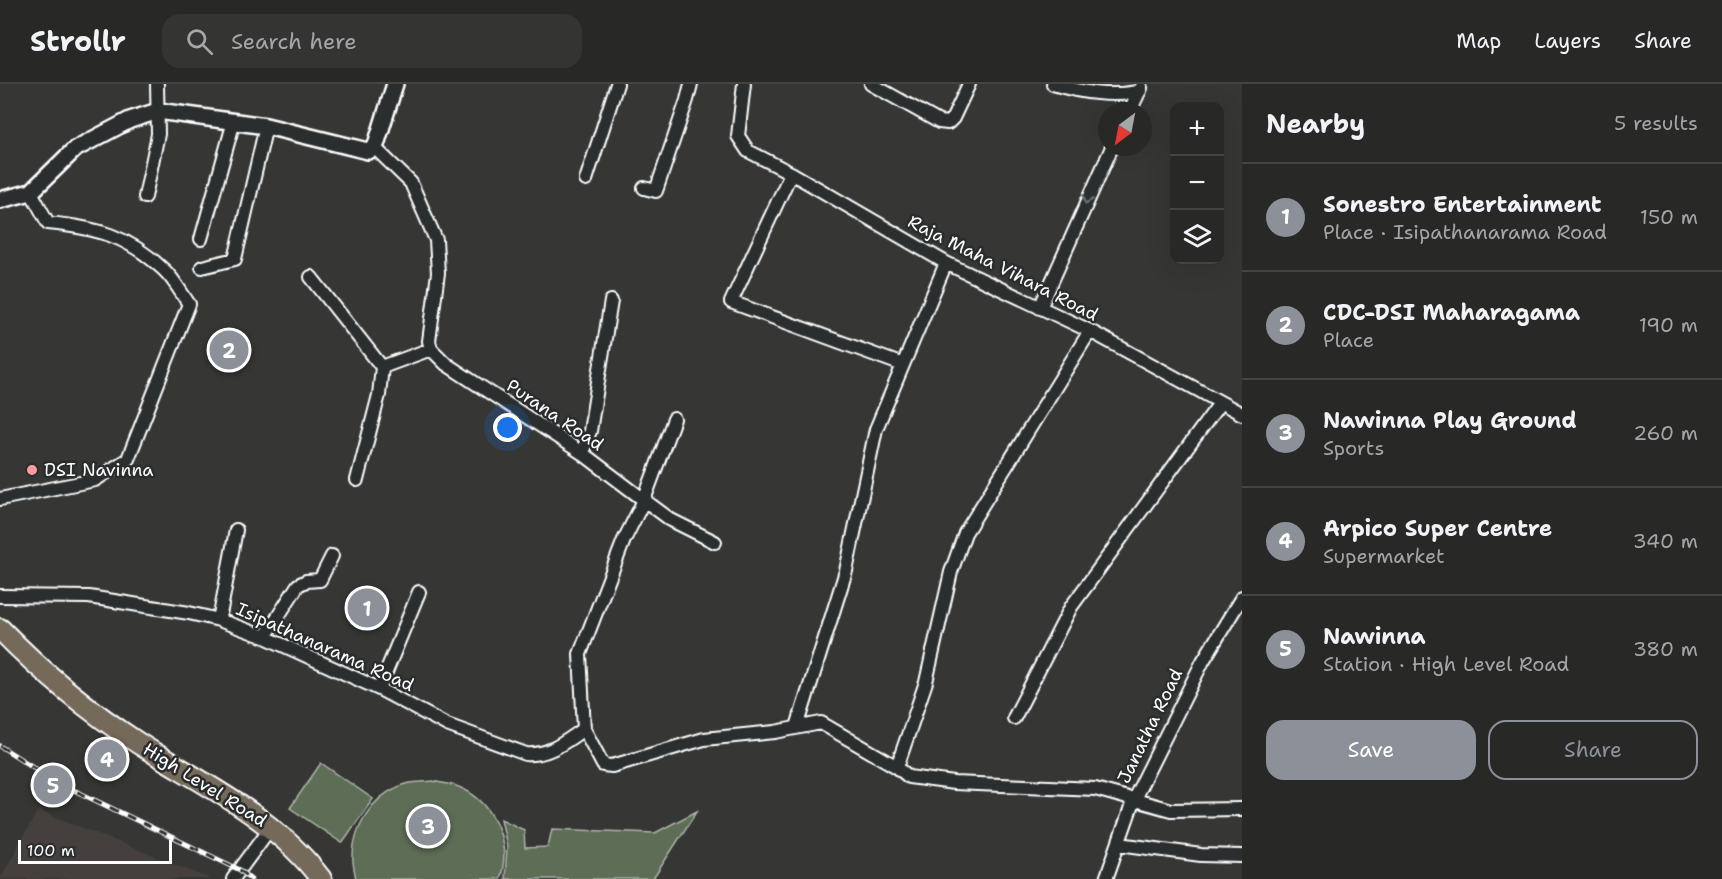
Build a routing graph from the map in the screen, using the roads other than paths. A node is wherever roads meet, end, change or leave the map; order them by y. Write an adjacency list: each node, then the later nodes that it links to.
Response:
1 (157, 84): 11 (street)
2 (395, 84): 14 (street)
3 (617, 84): 17 (street)
4 (691, 84): 18 (street)
5 (744, 84): 16 (street, Raja Maha Vihara Road)
6 (870, 84): 7 (street)
7 (969, 84)
8 (1053, 84): 9 (street)
9 (1142, 87): 10 (street)
10 (1134, 102)
11 (158, 111): 12 (street); 19 (street); 20 (street)
12 (234, 121): 13 (street); 22 (street)
13 (266, 126): 14 (street); 24 (street)
14 (375, 148): 29 (street)
15 (1108, 156): 27 (street, one-way to 27)
16 (791, 173): 23 (street, Raja Maha Vihara Road); 30 (street)
17 (586, 180)
18 (645, 188)
19 (31, 192): 21 (street); 37 (street)
20 (145, 197)
21 (0, 200)
22 (201, 239)
23 (946, 263): 27 (street, Raja Maha Vihara Road); 30 (street)
24 (202, 267)
25 (311, 277): 31 (street)
26 (611, 301): 35 (street)
27 (1040, 308): 28 (street, Raja Maha Vihara Road)
28 (1090, 331): 32 (street, Raja Maha Vihara Road); 52 (street)
29 (431, 349): 31 (street); 35 (street, Purana Road)
30 (903, 365): 50 (street)
31 (382, 367): 36 (street)
32 (1220, 403): 33 (street, Raja Maha Vihara Road); 49 (street)
33 (1242, 414)
34 (674, 419): 38 (street)
35 (582, 453): 38 (street, Purana Road)
36 (357, 480)
37 (0, 498)
38 (644, 500): 40 (street, Purana Road); 51 (street)
39 (236, 530): 45 (street)
40 (715, 542)
41 (332, 556): 47 (street)
42 (420, 592): 48 (street)
43 (0, 596): 45 (street, Isipathanarama Road)
44 (1242, 597): 53 (street, Janatha Road)
45 (219, 620): 47 (street, Isipathanarama Road)
46 (0, 629): 55 (highway, High Level Road)
47 (265, 638): 48 (street, Isipathanarama Road)
48 (379, 688): 51 (street, Isipathanarama Road)
49 (1014, 718)
50 (797, 727): 51 (street); 52 (street)
51 (584, 729)
52 (897, 767): 53 (street)
53 (1134, 799): 54 (street); 56 (street, Janatha Road)
54 (1242, 809)
55 (271, 827): 58 (street); 59 (highway, High Level Road)
56 (1119, 844): 57 (street); 60 (street, Janatha Road)
57 (1242, 856)
58 (233, 879)
59 (321, 879)
60 (1106, 879)

